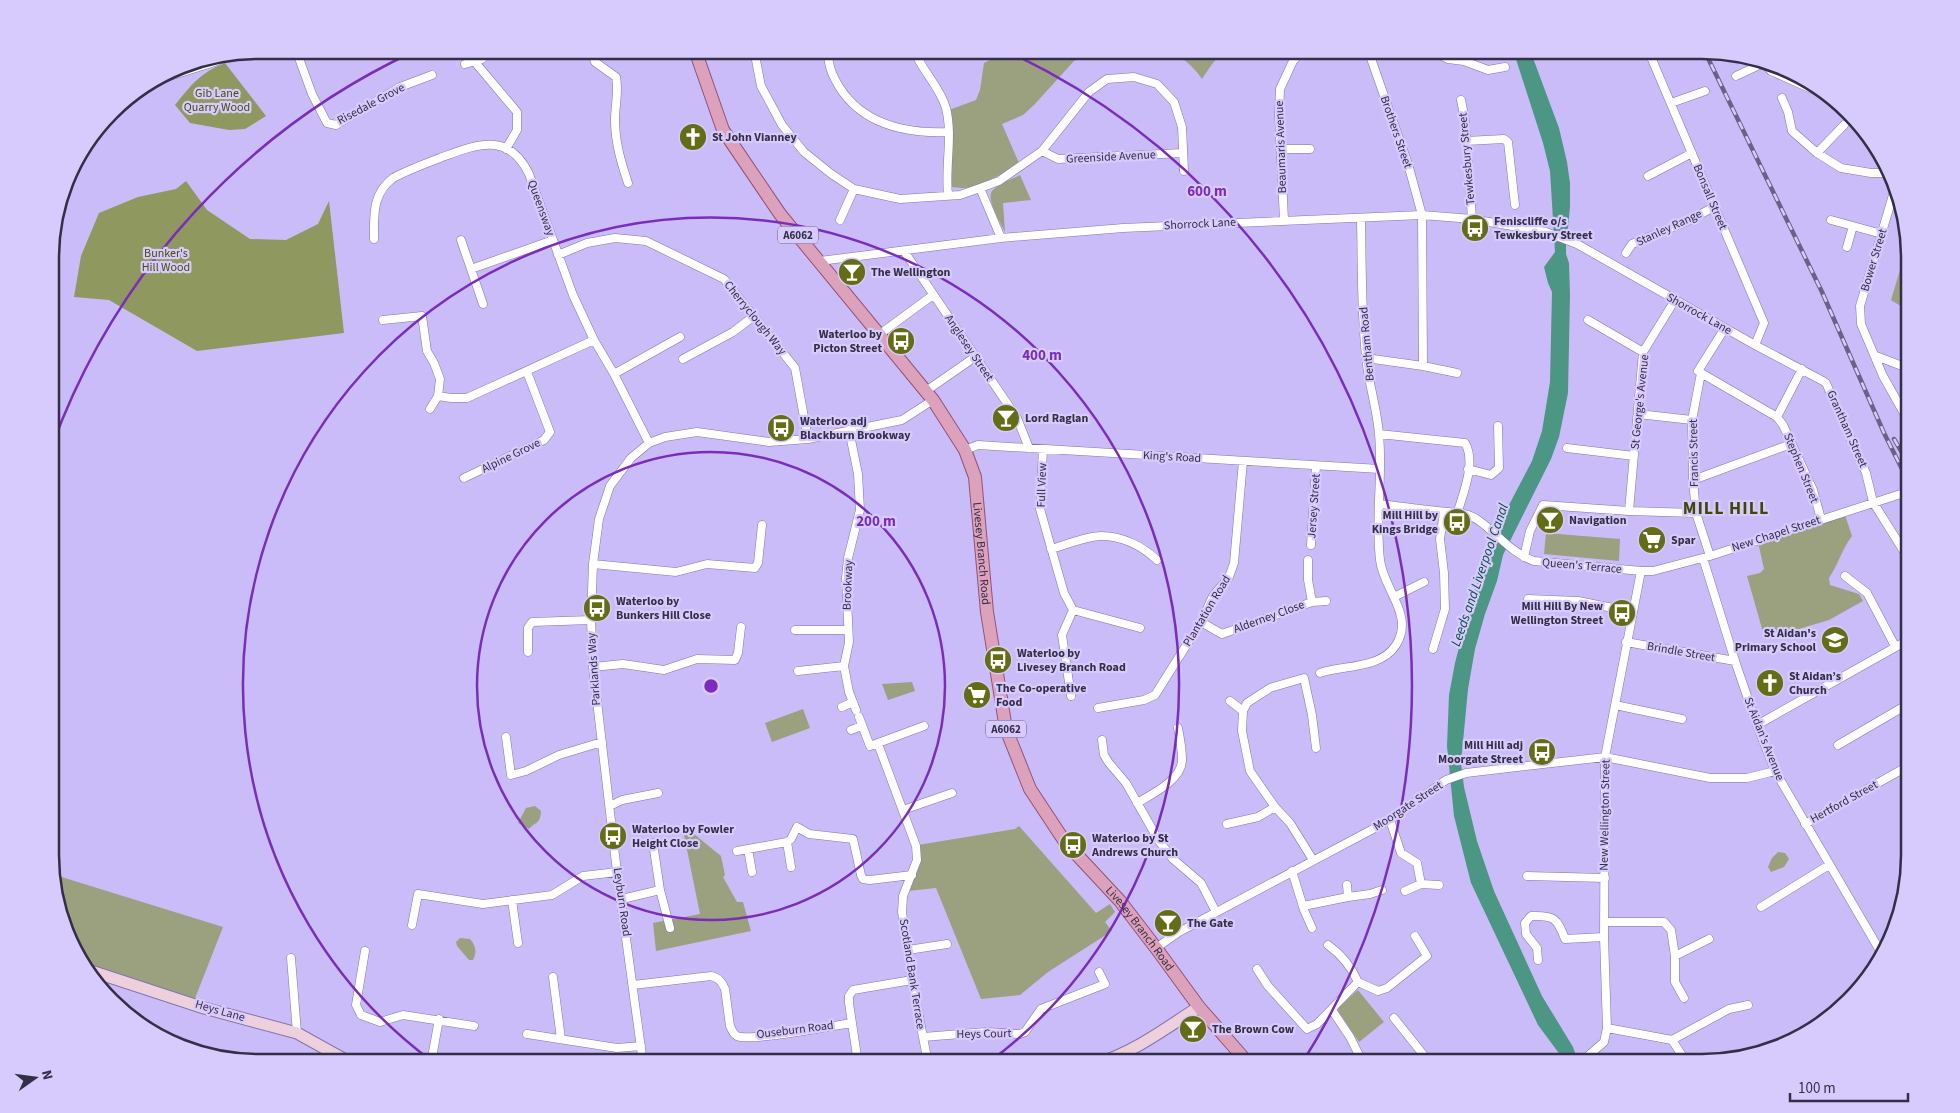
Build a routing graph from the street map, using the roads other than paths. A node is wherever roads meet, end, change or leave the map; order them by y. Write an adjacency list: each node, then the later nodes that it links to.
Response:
1 (299, 59): 15 (street, Risedale Grove)
2 (594, 59): 35 (street)
3 (698, 59): 58 (main road, Livesey Branch Road / A6062)
4 (756, 59): 37 (street)
5 (829, 59): 23 (street)
6 (920, 59): 23 (street)
7 (1295, 59): 26 (street, Beaumaris Avenue)
8 (1371, 59): 42 (street, Brothers Street)
9 (1448, 59): 13 (street)
10 (1652, 59): 21 (street, Bonsall Street)
11 (465, 64): 25 (street)
12 (1754, 66): 16 (street)
13 (1505, 67)
14 (1774, 72): 17 (street)
15 (432, 75)
16 (1736, 76)
17 (1797, 82)
18 (1705, 91): 21 (street)
19 (1782, 98): 31 (street)
20 (1461, 100): 24 (street, Tewkesbury Street)
21 (1670, 103): 30 (street, Bonsall Street)
22 (1844, 125): 31 (street)
23 (949, 132): 38 (street)
24 (1466, 141): 40 (street); 44 (street, Tewkesbury Street)
25 (506, 149): 51 (street); 53 (street, Queensway)
26 (1280, 149): 27 (street); 46 (street, Beaumaris Avenue)
27 (1310, 149)
28 (1042, 151): 29 (street, Greenside Avenue); 29 (street); 36 (street)
29 (1183, 153): 32 (street)
30 (1692, 153): 34 (street); 41 (street, Bonsall Street)
31 (1817, 153): 33 (street)
32 (1184, 171)
33 (1882, 173)
34 (1648, 176)
35 (628, 183)
36 (980, 188): 38 (street); 50 (street)
37 (854, 189): 38 (street); 45 (street)
38 (948, 195)
39 (1893, 204): 49 (street, Bower Street)
40 (1515, 205)
41 (1714, 207): 56 (street, Stanley Range); 70 (street, Bonsall Street)
42 (1422, 215): 43 (street, Shorrock Lane); 44 (street, Shorrock Lane); 76 (street, Brothers Street)
43 (1361, 219): 46 (street, Shorrock Lane); 74 (street, Bentham Road)
44 (1472, 219): 61 (street, Shorrock Lane)
45 (840, 220)
46 (1284, 220): 50 (street, Shorrock Lane)
47 (1831, 220): 48 (street)
48 (1852, 226): 49 (street); 54 (street)
49 (1882, 234): 72 (street, Bower Street)
50 (1001, 238): 55 (street, Shorrock Lane)
51 (374, 239)
52 (461, 240): 59 (street)
53 (553, 240): 57 (street, Queensway); 59 (street)
54 (1847, 247)
55 (904, 251): 58 (street, Shorrock Lane); 60 (street, Anglesey Street)
56 (1626, 253)
57 (558, 255): 63 (street, Cherryclough Way); 69 (street, Queensway)
58 (820, 261): 67 (main road, Livesey Branch Road / A6062)
59 (471, 269): 62 (street)
60 (933, 295): 67 (street); 73 (street, Anglesey Street)
61 (1675, 300): 66 (street, Shorrock Lane); 71 (street, St George's Avenue)
62 (483, 304)
63 (754, 316): 75 (street); 93 (street, Cherryclough Way)
64 (383, 320): 83 (street)
65 (1588, 320): 71 (street)
66 (1725, 328): 70 (street, Shorrock Lane); 81 (street, Francis Street)
67 (880, 334): 84 (main road, Livesey Branch Road / A6062)
68 (680, 337): 82 (street)
69 (594, 340): 79 (street); 82 (street, Queensway)
70 (1755, 345): 78 (street, Shorrock Lane)
71 (1643, 352): 87 (street, St George's Avenue)
72 (1876, 356): 77 (street); 85 (street)
73 (975, 357): 84 (street, Parklands Way); 96 (street, Anglesey Street)
74 (1366, 358): 76 (street); 92 (street, Bentham Road)
75 (683, 359)
76 (1423, 366): 80 (street)
77 (1901, 366)
78 (1802, 369): 88 (street); 108 (street, Grantham Street)
79 (527, 372): 83 (street); 105 (street, Alpine Grove)
80 (1457, 373)
81 (1701, 373): 88 (street); 89 (street, Francis Street)
82 (614, 374): 94 (street, Queensway)
83 (438, 396): 86 (street)
84 (930, 396): 91 (street, Parklands Way); 99 (main road, Livesey Branch Road / A6062)
85 (1901, 408)
86 (430, 409)
87 (1638, 414): 89 (street); 100 (street, St George's Avenue)
88 (1777, 417): 95 (street, Stephen Street)
89 (1692, 420): 106 (street, Francis Street)
90 (1498, 426): 104 (street)
91 (849, 430): 93 (street, Parklands Way); 138 (street, Brookway)
92 (1379, 434): 103 (street, Bentham Road); 104 (street)
93 (808, 439): 94 (street, Parklands Way)
94 (649, 443): 123 (street, Parklands Way)
95 (1791, 444): 106 (street); 114 (street, Stephen Street)
96 (1029, 448): 98 (street, King's Road); 99 (street, King's Road)
97 (1567, 448): 100 (street)
98 (1043, 449): 101 (street, King's Road); 118 (street, Full View)
99 (965, 450): 216 (main road, Livesey Branch Road / A6062)
100 (1634, 456): 111 (street, St George's Avenue)
101 (1243, 461): 102 (street, King's Road); 134 (street, Plantation Road)
102 (1316, 466): 103 (street, King's Road); 116 (street, Jersey Street)
103 (1380, 469): 109 (street, Bentham Road)
104 (1468, 470): 110 (street)
105 (464, 478)
106 (1693, 480): 113 (street, Francis Street)
107 (1901, 494): 108 (street, New Chapel Street)
108 (1873, 502): 114 (street, New Chapel Street); 117 (street, Grantham Street)
109 (1379, 504): 112 (street); 127 (street, Bentham Road)
110 (1458, 511): 112 (street); 119 (street)
111 (1629, 511): 113 (street); 119 (street)
112 (1444, 512): 142 (street)
113 (1696, 513): 120 (street, Francis Street)
114 (1821, 519): 120 (street, New Chapel Street)
115 (762, 526): 123 (street)
116 (1311, 545)
117 (1901, 547)
118 (1052, 549): 121 (street); 131 (street, Full View)
119 (1524, 557): 124 (street, Queen's Terrace)
120 (1707, 557): 124 (street, New Chapel Street); 144 (street, St Aidan's Avenue)
121 (1157, 560)
122 (1308, 560): 130 (street, Alderney Close)
123 (593, 564): 133 (street, Parklands Way)
124 (1641, 571): 132 (street, New Wellington Street)
125 (1845, 576): 141 (street)
126 (1424, 582): 127 (street)
127 (1394, 597): 148 (street, Bentham Road)
128 (1528, 599): 132 (street)
129 (1326, 601): 130 (street, Alderney Close)
130 (1312, 602): 134 (street, Alderney Close)
131 (1073, 610): 136 (street); 149 (street)
132 (1632, 612): 139 (street, New Wellington Street)
133 (591, 620): 143 (street); 146 (street, Parklands Way)
134 (1201, 622): 153 (street, Plantation Road)
135 (741, 627): 146 (street)
136 (1140, 628)
137 (795, 630): 138 (street)
138 (848, 630): 145 (street, Brookway)
139 (1626, 642): 144 (street, Brindle Street); 151 (street, New Wellington Street)
140 (1901, 643): 141 (street)
141 (1895, 646): 158 (street)
142 (1433, 649)
143 (528, 652)
144 (1735, 662): 158 (street, St Aidan's Avenue)
145 (844, 666): 147 (street); 155 (street, Brookway)
146 (593, 667): 165 (street, Parklands Way)
147 (798, 671)
148 (1312, 675): 156 (street, Bentham Road); 168 (street)
149 (1071, 696)
150 (1230, 701): 156 (street)
151 (1615, 705): 157 (street); 169 (street, New Wellington Street)
152 (842, 707): 155 (street)
153 (1098, 708)
154 (1901, 708): 167 (street)
155 (856, 710): 159 (street, Brookway)
156 (1243, 711): 176 (street)
157 (1682, 719)
158 (1757, 725): 171 (street, St Aidan's Avenue)
159 (862, 726): 162 (street); 166 (street, Brookway)
160 (924, 726): 166 (street)
161 (1178, 728): 174 (street)
162 (851, 730)
163 (506, 737): 165 (street)
164 (1102, 740): 174 (street)
165 (602, 742): 175 (street, Leyburn Road)
166 (878, 744): 177 (street, Scotland Bank Terrace)
167 (1838, 745)
168 (1316, 748)
169 (1605, 757): 171 (street, Moorgate Street); 178 (street, Moorgate Street); 193 (street, New Wellington Street)
170 (1901, 770): 180 (street, Hertford Street)
171 (1775, 771): 180 (street, St Aidan's Avenue)
172 (658, 793): 175 (street)
173 (952, 793): 177 (street)
174 (1138, 803): 205 (street)
175 (610, 806): 189 (street, Leyburn Road)
176 (1274, 807): 179 (street); 185 (street)
177 (903, 810): 191 (street, Scotland Bank Terrace)
178 (1390, 820): 185 (street, Moorgate Street); 194 (street)
179 (1227, 824)
180 (1805, 824): 186 (street, St Aidan's Avenue)
181 (653, 842): 197 (street)
182 (787, 842): 183 (street); 187 (street); 191 (street)
183 (748, 849): 184 (street); 190 (street)
184 (736, 851)
185 (1313, 860): 188 (street, Moorgate Street)
186 (1829, 865): 204 (street); 217 (street, St Aidan's Avenue)
187 (791, 867)
188 (1292, 871): 203 (street); 205 (street, Moorgate Street)
189 (618, 872): 201 (street, Leyburn Road); 202 (street)
190 (752, 872)
191 (912, 876): 218 (street, Scotland Bank Terrace)
192 (1527, 876): 193 (street)
193 (1605, 878): 206 (street, New Wellington Street)
194 (1421, 884): 196 (street); 199 (street)
195 (1347, 885): 200 (street)
196 (1439, 885)
197 (660, 890): 201 (street); 208 (street)
198 (1382, 890): 200 (street)
199 (1405, 890)
200 (1348, 897): 203 (street)
201 (622, 899): 229 (street, Leyburn Road)
202 (512, 900): 207 (street); 213 (street)
203 (1303, 906): 209 (street)
204 (1761, 907)
205 (1216, 912): 216 (street, Moorgate Street)
206 (1604, 922): 211 (street, New Wellington Street); 220 (street)
207 (412, 925)
208 (670, 928)
209 (1312, 928)
210 (1415, 936): 228 (street)
211 (1604, 937): 222 (street); 238 (street, New Wellington Street)
212 (1709, 939): 220 (street)
213 (518, 943)
214 (947, 944): 218 (street)
215 (1328, 945): 228 (street)
216 (1156, 948): 232 (main road, Livesey Branch Road / A6062)
217 (1878, 949)
218 (908, 950): 227 (street, Scotland Bank Terrace)
219 (365, 951): 235 (street)
220 (1675, 956): 230 (street)
221 (291, 958): 239 (street)
222 (1538, 960)
223 (1257, 969): 233 (street)
224 (1099, 972): 241 (street, Heys Court)
225 (98, 974): 239 (street, Heys Lane)
226 (553, 977): 242 (street)
227 (912, 980): 236 (street); 241 (street, Scotland Bank Terrace)
228 (1358, 982): 233 (street)
229 (633, 985): 236 (street, Ouseburn Road); 244 (street, Leyburn Road)
230 (1684, 998)
231 (1748, 1005): 243 (street)
232 (1199, 1007): 250 (street); 251 (main road, Livesey Branch Road / A6062)
233 (1332, 1010): 252 (street)
234 (1394, 1018): 253 (street)
235 (439, 1019): 237 (street); 246 (street)
236 (852, 1023): 248 (street)
237 (474, 1026)
238 (1607, 1028): 243 (street); 254 (street, New Wellington Street)
239 (297, 1032): 245 (street, Heys Lane)
240 (527, 1034): 242 (street)
241 (923, 1037): 249 (street, Scotland Bank Terrace)
242 (561, 1040): 244 (street)
243 (1672, 1040): 255 (street)
244 (641, 1046): 247 (street, Leyburn Road)
245 (335, 1054)
246 (433, 1054)
247 (642, 1054)
248 (857, 1054)
249 (926, 1054)
250 (1121, 1054)
251 (1240, 1054)
252 (1358, 1054)
253 (1423, 1054)
254 (1591, 1054)
255 (1681, 1054)

